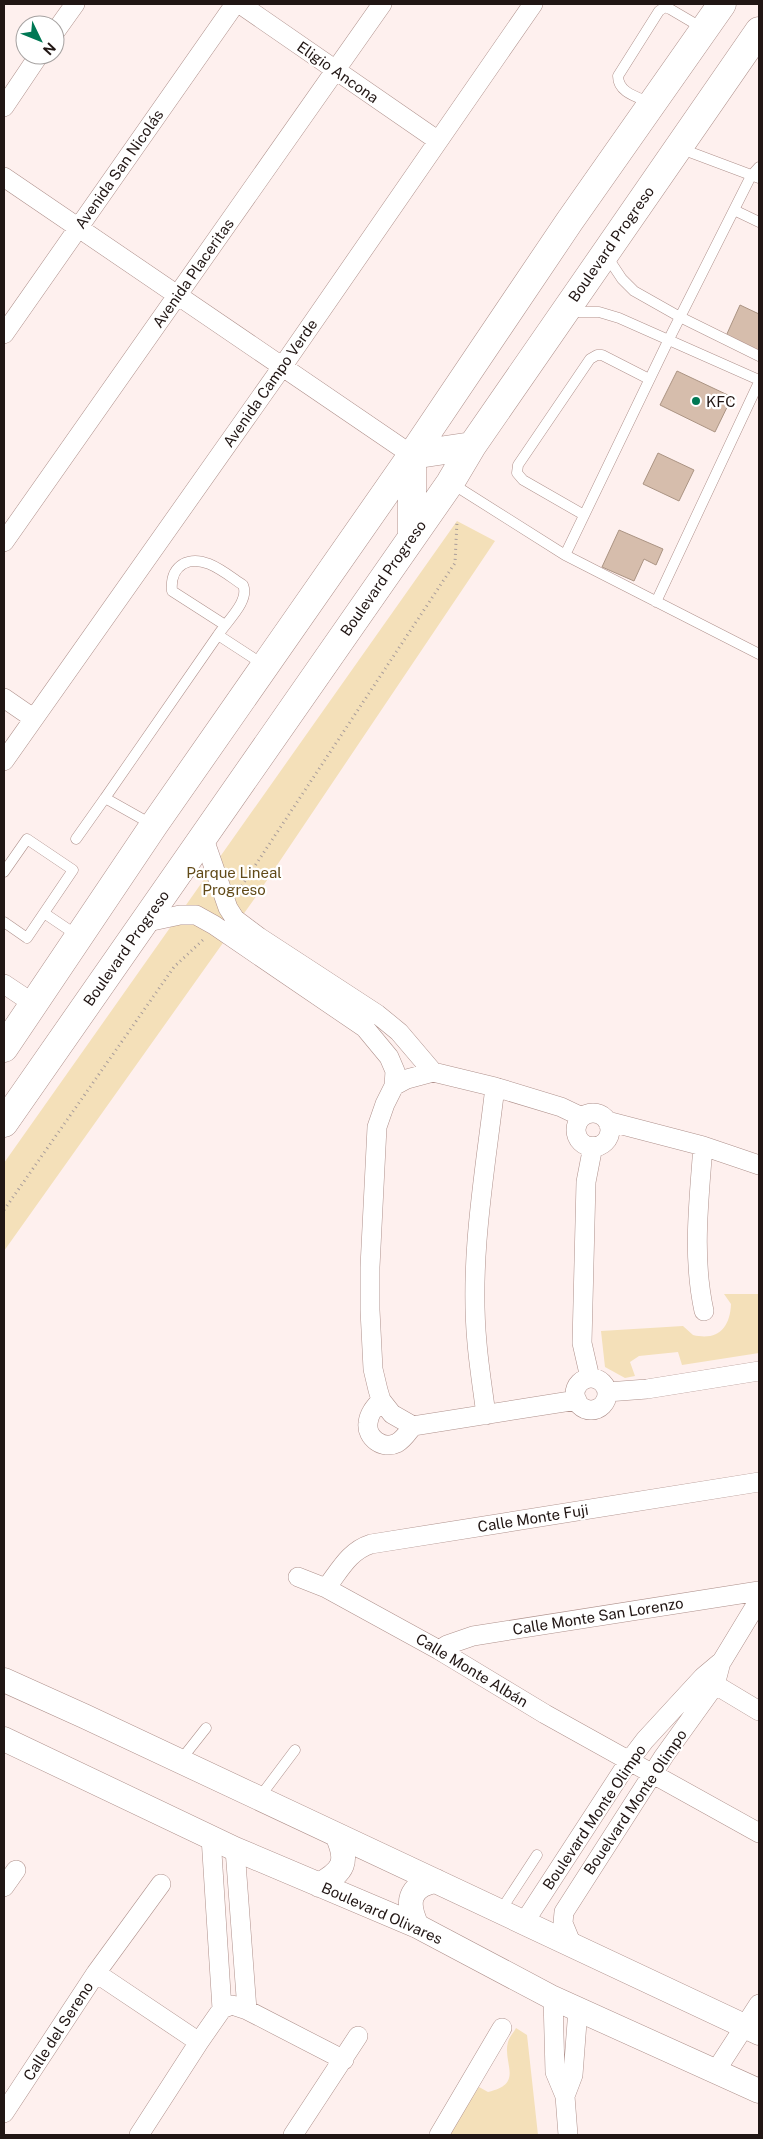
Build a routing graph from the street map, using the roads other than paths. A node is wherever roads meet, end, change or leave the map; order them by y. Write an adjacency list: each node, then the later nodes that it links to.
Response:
1 (75, 4): 7 (street)
2 (235, 4): 21 (street, Avenida San Nicolás)
3 (240, 4): 11 (street, Eligio Ancona)
4 (382, 4): 11 (street, Avenida Placeritas)
5 (533, 4): 14 (street, Avenida Campo Verde)
6 (722, 4): 8 (main road)
7 (65, 18)
8 (704, 29): 12 (main road); 12 (lane)
9 (757, 40): 15 (main road, Boulevard Progreso)
10 (32, 65): 13 (street)
11 (335, 70): 14 (street, Eligio Ancona); 23 (street, Avenida Placeritas)
12 (652, 103): 33 (main road)
13 (4, 107)
14 (437, 140): 29 (street, Avenida Campo Verde)
15 (678, 147): 18 (lane); 22 (main road, Boulevard Progreso)
16 (759, 167): 18 (lane)
17 (4, 176): 21 (street)
18 (755, 177): 19 (lane)
19 (734, 210): 20 (lane); 25 (lane)
20 (759, 222)
21 (78, 228): 23 (street); 26 (street, Avenida San Nicolás)
22 (605, 253): 24 (main road, Boulevard Progreso); 25 (lane)
23 (177, 295): 29 (street); 37 (street, Avenida Placeritas)
24 (565, 312): 27 (lane); 32 (main road, Boulevard Progreso)
25 (680, 317): 27 (lane); 28 (lane)
26 (4, 334)
27 (669, 339): 30 (lane); 31 (lane)
28 (759, 356)
29 (282, 367): 33 (street); 45 (street, Avenida Campo Verde)
30 (649, 379): 35 (lane); 35 (lane)
31 (759, 381): 39 (lane)
32 (472, 446): 33 (main road); 34 (main road, Boulevard Progreso)
33 (412, 455): 36 (main road); 43 (main road)
34 (450, 483): 36 (main road, Boulevard Progreso); 38 (lane)
35 (584, 515): 38 (lane)
36 (412, 536): 49 (main road, Boulevard Progreso)
37 (4, 542)
38 (565, 555): 39 (lane)
39 (656, 602): 42 (lane)
40 (225, 625): 40 (lane); 41 (lane)
41 (218, 635): 43 (lane); 47 (lane)
42 (759, 654)
43 (265, 666): 48 (main road)
44 (4, 698): 45 (street)
45 (33, 718): 46 (street, Avenida Campo Verde)
46 (4, 761)
47 (105, 798): 48 (lane); 50 (lane)
48 (154, 825): 56 (main road)
49 (204, 836): 53 (street); 55 (main road, Boulevard Progreso)
50 (76, 840)
51 (4, 872): 52 (lane)
52 (44, 913): 54 (lane); 56 (lane)
53 (225, 921): 55 (street); 57 (street)
54 (4, 922)
55 (143, 924): 68 (main road, Boulevard Progreso)
56 (79, 937): 59 (main road)
57 (259, 946): 60 (street); 61 (street)
58 (4, 984): 59 (street)
59 (34, 1004): 62 (main road)
60 (377, 1014): 61 (street); 63 (street)
61 (364, 1028): 64 (street)
62 (4, 1048)
63 (433, 1072): 64 (street); 65 (street)
64 (394, 1086): 76 (street)
65 (495, 1088): 66 (street); 78 (street)
66 (582, 1117): 67 (street); 69 (street)
67 (607, 1121): 69 (street); 70 (street)
68 (4, 1124)
69 (593, 1146): 74 (street)
70 (703, 1146): 71 (street); 72 (street)
71 (759, 1165)
72 (704, 1311)
73 (759, 1371): 75 (street)
74 (590, 1378): 75 (street); 77 (street)
75 (607, 1392): 77 (street)
76 (381, 1400): 79 (street); 79 (street)
77 (577, 1400): 78 (street)
78 (486, 1415): 79 (street)
79 (413, 1426)
80 (759, 1482): 82 (street, Calle Monte Fuji)
81 (298, 1577): 82 (street, Calle Monte Albán)
82 (326, 1588): 85 (street, Calle Monte Albán)
83 (759, 1591): 85 (street, Calle Monte San Lorenzo)
84 (759, 1600): 87 (street, Boulevard Monte Olimpo)
85 (439, 1650): 93 (street, Calle Monte Albán)
86 (4, 1680): 92 (street)
87 (709, 1681): 88 (street); 93 (street, Bouelvard Monte Olimpo); 93 (street, Boulevard Monte Olimpo)
88 (759, 1711)
89 (206, 1728): 92 (lane)
90 (4, 1739): 97 (street, Boulevard Olivares)
91 (295, 1750): 94 (lane)
92 (180, 1761): 94 (street)
93 (642, 1768): 95 (street, Calle Monte Albán); 106 (street, Boulevard Monte Olimpo); 108 (street, Bouelvard Monte Olimpo)
94 (259, 1798): 96 (street)
95 (759, 1833)
96 (337, 1835): 101 (street); 103 (street)
97 (210, 1837): 98 (street, Boulevard Olivares); 112 (street)
98 (235, 1849): 103 (street, Boulevard Olivares); 112 (street)
99 (537, 1855): 105 (lane)
100 (16, 1870): 104 (street)
101 (436, 1881): 105 (street); 107 (street)
102 (161, 1884): 109 (street, Calle del Sereno)
103 (318, 1885): 107 (street, Boulevard Olivares)
104 (4, 1887)
105 (500, 1910): 106 (street)
106 (525, 1921): 108 (street)
107 (417, 1926): 110 (street, Boulevard Olivares)
108 (572, 1945): 115 (street)
109 (96, 1973): 117 (street); 122 (street, Calle del Sereno)
110 (553, 1998): 113 (street, Boulevard Olivares); 121 (street)
111 (759, 2004): 115 (street)
112 (233, 2008): 117 (street); 118 (street)
113 (578, 2010): 119 (street, Boulevard Olivares); 121 (street)
114 (502, 2028): 125 (street)
115 (752, 2030): 119 (street)
116 (358, 2036): 118 (street)
117 (199, 2042): 123 (street)
118 (344, 2060): 124 (street)
119 (716, 2072): 120 (street, Boulevard Olivares)
120 (759, 2091)
121 (565, 2096): 126 (street)
122 (4, 2114)
123 (139, 2135)
124 (293, 2135)
125 (440, 2135)
126 (568, 2135)

